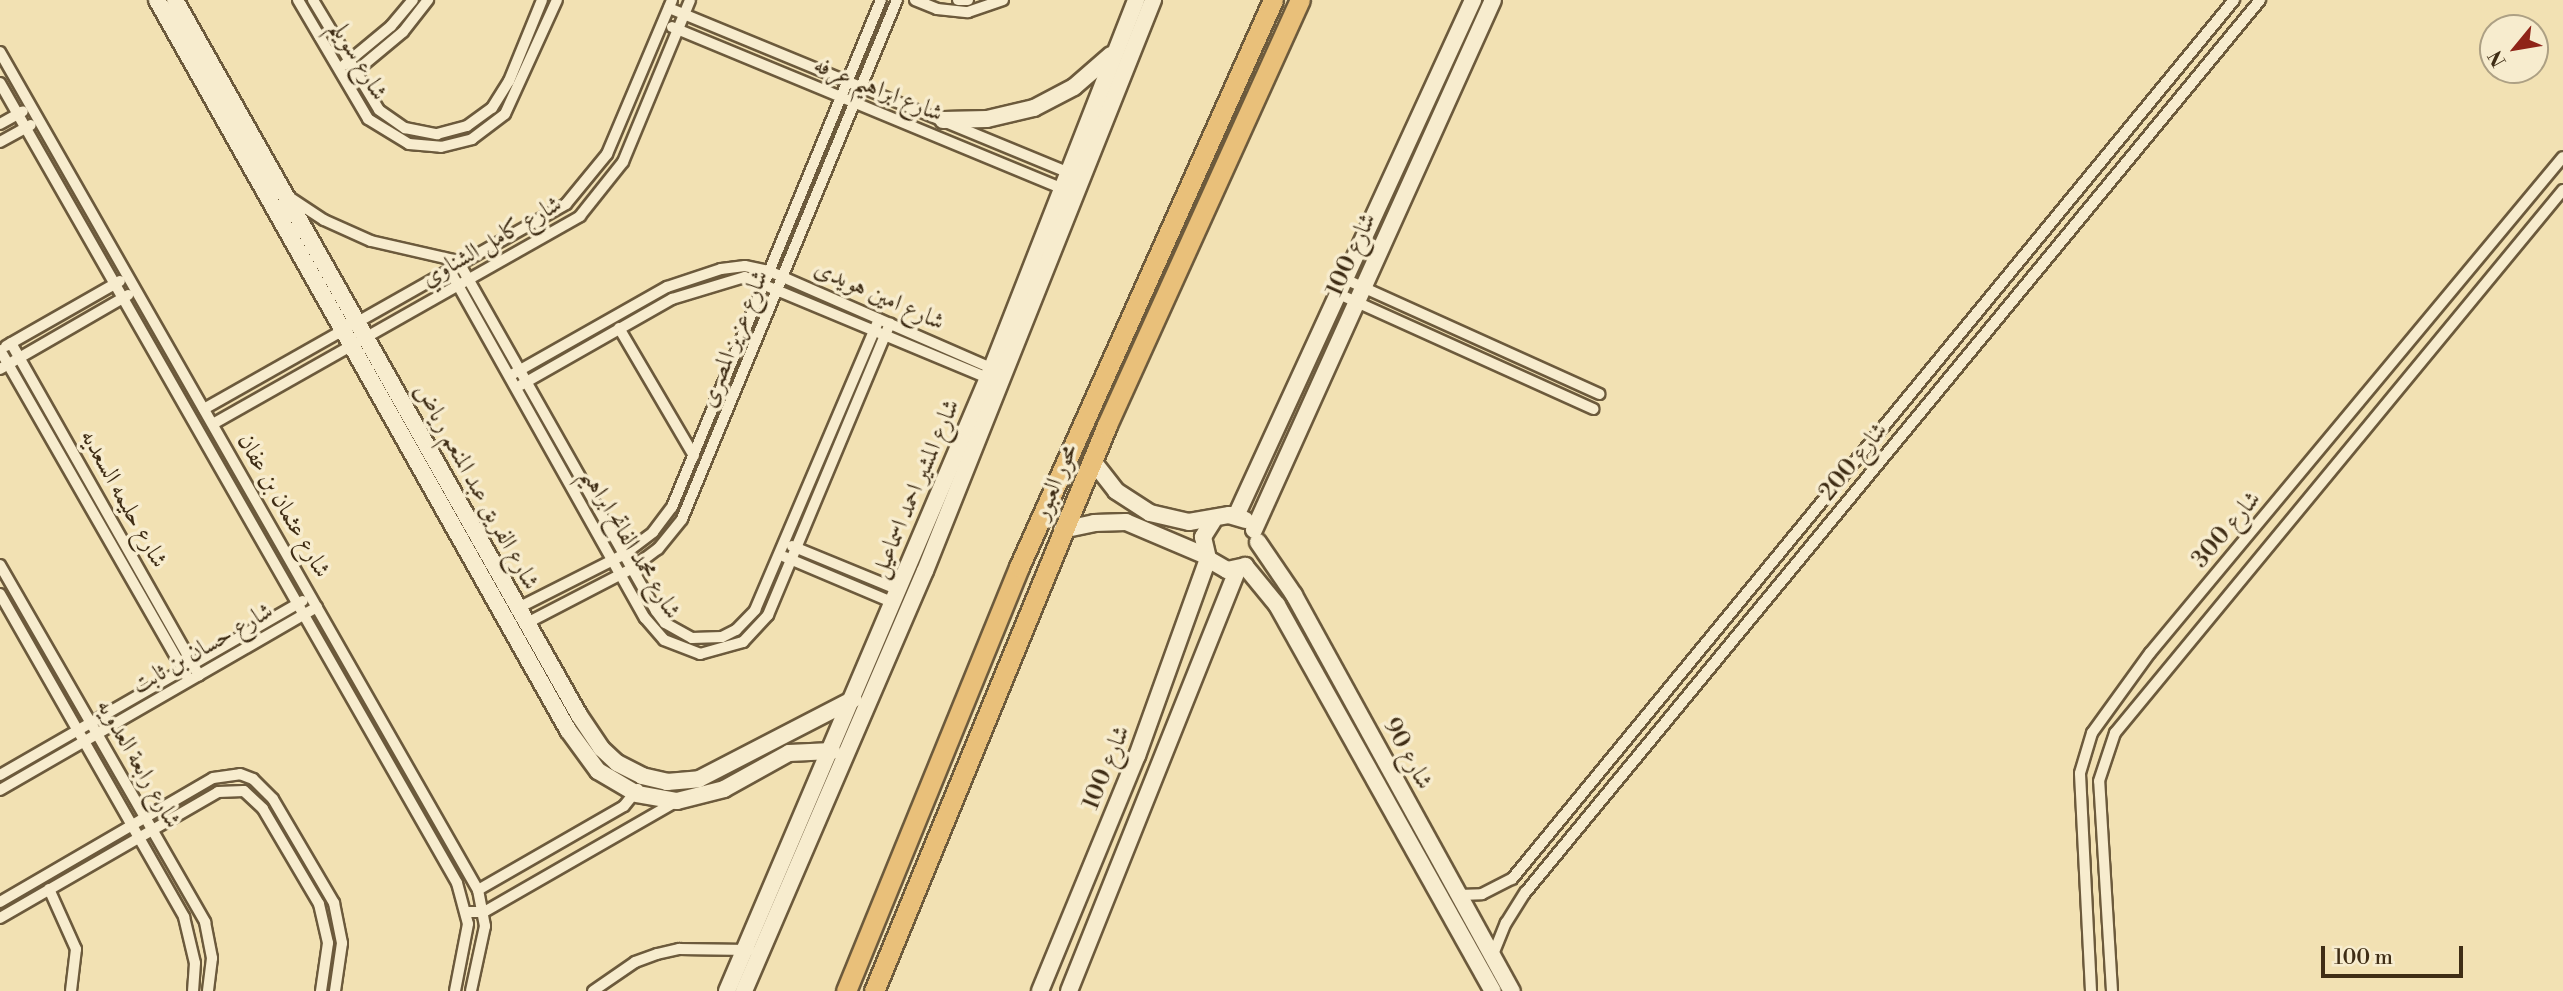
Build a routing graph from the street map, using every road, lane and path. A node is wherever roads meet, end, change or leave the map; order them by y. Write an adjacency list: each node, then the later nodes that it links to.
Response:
1 (156, 0): 67 (street, شارع الفريق عبد المنعم رياض)
2 (175, 0): 49 (street, شارع الفريق عبد المنعم رياض)
3 (298, 0): 31 (street, شارع سويلم)
4 (313, 0): 30 (street, شارع سويلم)
5 (413, 0): 30 (street)
6 (428, 0): 32 (street)
7 (542, 0): 32 (street, شارع سويلم)
8 (557, 0): 33 (street, شارع سويلم)
9 (690, 0): 25 (street, شارع كامل الشناوي)
10 (881, 0): 34 (street, شارع عزيز المصرى)
11 (897, 0): 36 (street, شارع عزيز المصرى)
12 (915, 0): 15 (street)
13 (958, 0): 14 (street)
14 (968, 0)
15 (1003, 0)
16 (1136, 0): 28 (street, شارع المشير احمد اسماعيل)
17 (1153, 0): 47 (street, شارع المشير احمد اسماعيل)
18 (1273, 0): 158 (highway, محور العبور)
19 (1300, 0): 88 (highway, محور العبور)
20 (1473, 0): 63 (street, شارع 100)
21 (1493, 0): 60 (street, شارع 100)
22 (2234, 0): 110 (street, شارع 200)
23 (2260, 0): 116 (street, شارع 200)
24 (671, 4): 25 (street, شارع ابراهيم عرفه); 26 (street, شارع كامل الشناوي)
25 (684, 14): 27 (street, شارع كامل الشناوي); 34 (street, شارع ابراهيم عرفه)
26 (663, 23): 27 (street, شارع ابراهيم عرفه); 51 (street, شارع كامل الشناوي)
27 (678, 30): 37 (street, شارع ابراهيم عرفه); 56 (street, شارع كامل الشناوي)
28 (1115, 51): 42 (street); 47 (street, شارع المشير احمد اسماعيل)
29 (0, 52): 39 (street, شارع عثمان بن عفان)
30 (348, 61): 31 (street); 32 (street, شارع سويلم)
31 (338, 70): 33 (street, شارع سويلم)
32 (355, 72): 33 (street)
33 (344, 81)
34 (848, 81): 36 (street, شارع ابراهيم عرفه); 37 (street, شارع عزيز المصرى)
35 (0, 83): 40 (street, شارع عثمان بن عفان)
36 (861, 87): 38 (street, شارع عزيز المصرى); 42 (street, شارع ابراهيم عرفه)
37 (841, 97): 38 (street, شارع ابراهيم عرفه); 53 (street, شارع عزيز المصرى)
38 (855, 103): 50 (street, شارع ابراهيم عرفه); 55 (street, شارع عزيز المصرى)
39 (31, 107): 40 (street); 41 (street, شارع عثمان بن عفان)
40 (18, 114): 43 (street); 44 (street, شارع عثمان بن عفان)
41 (39, 120): 44 (street); 54 (street, شارع عثمان بن عفان)
42 (943, 120): 47 (street, شارع ابراهيم عرفه)
43 (0, 124)
44 (25, 128): 45 (street); 58 (street, شارع عثمان بن عفان)
45 (0, 142)
46 (2563, 157): 164 (street, شارع 300)
47 (1078, 176): 50 (street, شارع المشير احمد اسماعيل)
48 (2563, 190): 165 (street, شارع 300)
49 (282, 192): 51 (street); 67 (street, شارع الفريق عبد المنعم رياض)
50 (1071, 192): 80 (street, شارع المشير احمد اسماعيل)
51 (460, 265): 52 (street, شارع كامل الشناوي); 56 (street, شارع محمد الفاتح ابراهيم)
52 (450, 271): 59 (street, شارع محمد الفاتح ابراهيم); 67 (street, شارع كامل الشناوي)
53 (769, 271): 55 (street, شارع امين هويدى); 57 (street, شارع عزيز المصرى); 77 (street, شارع امين هويدى)
54 (128, 276): 58 (street); 62 (street, شارع عثمان بن عفان)
55 (783, 277): 61 (street, شارع عزيز المصرى); 64 (street, شارع امين هويدى)
56 (469, 280): 59 (street, شارع كامل الشناوي); 77 (street, شارع محمد الفاتح ابراهيم)
57 (765, 282): 61 (street, شارع امين هويدى); 69 (street, شارع امين هويدى); 87 (street, شارع عزيز المصرى)
58 (115, 284): 65 (street, شارع عثمان بن عفان); 71 (street)
59 (458, 286): 70 (street, شارع كامل الشناوي); 79 (street, شارع محمد الفاتح ابراهيم)
60 (1363, 287): 63 (street, شارع 100); 73 (street)
61 (779, 288): 66 (street, شارع امين هويدى); 102 (street, شارع عزيز المصرى)
62 (136, 290): 65 (street); 84 (street, شارع عثمان بن عفان)
63 (1348, 293): 76 (street); 89 (street, شارع 100); 92 (street, شارع 100)
64 (825, 295): 66 (street); 68 (street, شارع امين هويدى)
65 (123, 298): 74 (street); 111 (street, شارع عثمان بن عفان)
66 (819, 307): 68 (street, شارع امين هويدى)
67 (351, 327): 70 (street, شارع الفريق عبد المنعم رياض); 84 (street, شارع كامل الشناوي)
68 (882, 327): 78 (street, شارع محمد الفاتح ابراهيم); 80 (street, شارع امين هويدى)
69 (619, 328): 81 (street, شارع امين هويدى); 87 (street)
70 (360, 342): 86 (street, شارع كامل الشناوي); 114 (street, شارع الفريق عبد المنعم رياض); 130 (street, شارع الفريق عبد المنعم رياض)
71 (11, 343): 72 (street); 74 (street, شارع حليمه السعديه)
72 (0, 350): 75 (street, شارع حليمه السعديه)
73 (1511, 354): 76 (street); 83 (street)
74 (19, 358): 75 (street); 118 (street, شارع حليمه السعديه)
75 (4, 366): 118 (street, شارع حليمه السعديه)
76 (1504, 369): 85 (street)
77 (520, 370): 79 (street, شارع امين هويدى); 81 (street, شارع محمد الفاتح ابراهيم)
78 (863, 372): 93 (street, شارع محمد الفاتح ابراهيم); 94 (street, شارع محمد الفاتح ابراهيم)
79 (509, 376): 82 (street, شارع محمد الفاتح ابراهيم)
80 (996, 376): 109 (street, شارع المشير احمد اسماعيل); 146 (street, شارع المشير احمد اسماعيل)
81 (526, 382): 82 (street, شارع امين هويدى); 95 (street, شارع محمد الفاتح ابراهيم)
82 (516, 388): 99 (street, شارع محمد الفاتح ابراهيم)
83 (1600, 394)
84 (204, 409): 86 (street, شارع عثمان بن عفان)
85 (1594, 410)
86 (213, 425): 108 (street, شارع عثمان بن عفان)
87 (694, 456): 95 (street, شارع عزيز المصرى)
88 (1092, 460): 90 (street); 91 (highway, محور العبور)
89 (1236, 516): 90 (street); 92 (street)
90 (1213, 521): 97 (street)
91 (1062, 530): 97 (street); 159 (highway, محور العبور)
92 (1256, 536): 101 (street); 107 (street, شارع 90)
93 (785, 543): 94 (street); 96 (street, شارع محمد الفاتح ابراهيم)
94 (797, 548): 98 (street, شارع محمد الفاتح ابراهيم); 103 (street)
95 (623, 555): 99 (street, شارع عزيز المصرى); 102 (street, شارع محمد الفاتح ابراهيم)
96 (780, 555): 98 (street); 102 (street, شارع محمد الفاتح ابراهيم)
97 (1207, 557): 101 (street); 160 (street, شارع 100)
98 (792, 560): 104 (street, شارع محمد الفاتح ابراهيم); 105 (street)
99 (613, 561): 104 (street, شارع محمد الفاتح ابراهيم); 114 (street, شارع عزيز المصرى)
100 (0, 565): 121 (street, شارع رابعة العدويه)
101 (1242, 568): 112 (street, شارع 90); 161 (street, شارع 100)
102 (631, 569): 104 (street, شارع عزيز المصرى)
103 (851, 570): 105 (street); 109 (street)
104 (621, 575): 117 (street, شارع عزيز المصرى)
105 (845, 582): 109 (street)
106 (0, 594): 122 (street, شارع رابعة العدويه)
107 (1294, 595): 112 (street); 141 (street, شارع 90)
108 (311, 596): 111 (street, شارع حسان بن ثابت); 113 (street, شارع عثمان بن عفان)
109 (897, 596): 120 (street, شارع المشير احمد اسماعيل)
110 (1741, 602): 116 (street); 137 (street, شارع 200)
111 (296, 604): 115 (street, شارع عثمان بن عفان); 118 (street, شارع حسان بن ثابت)
112 (1276, 606): 162 (street, شارع 90)
113 (317, 607): 115 (street, شارع حسان بن ثابت); 139 (street, شارع عثمان بن عفان)
114 (519, 608): 117 (street, شارع الفريق عبد المنعم رياض)
115 (303, 615): 119 (street, شارع حسان بن ثابت); 143 (street, شارع عثمان بن عفان)
116 (1756, 615): 140 (street, شارع 200)
117 (527, 623): 127 (street, شارع الفريق عبد المنعم رياض)
118 (188, 666): 119 (street, شارع حليمه السعديه); 121 (street, شارع حسان بن ثابت)
119 (194, 678): 123 (street, شارع حسان بن ثابت)
120 (854, 699): 125 (street, شارع المشير احمد اسماعيل); 128 (street, شارع الفريق عبد المنعم رياض)
121 (89, 723): 122 (street, شارع حسان بن ثابت); 123 (street, شارع رابعة العدويه)
122 (77, 730): 124 (street, شارع رابعة العدويه); 126 (street, شارع حسان بن ثابت)
123 (96, 734): 124 (street, شارع حسان بن ثابت); 133 (street, شارع رابعة العدويه)
124 (84, 741): 129 (street, شارع حسان بن ثابت); 134 (street, شارع رابعة العدويه)
125 (832, 751): 131 (street, شارع الفريق عبد المنعم رياض); 146 (street, شارع المشير احمد اسماعيل)
126 (0, 775)
127 (642, 776): 128 (street, شارع الفريق عبد المنعم رياض); 130 (street)
128 (699, 779): 131 (street)
129 (0, 790)
130 (636, 794): 132 (street, شارع الفريق عبد المنعم رياض); 139 (street)
131 (704, 797): 132 (street, شارع الفريق عبد المنعم رياض)
132 (677, 801): 144 (street)
133 (145, 817): 134 (street); 135 (street, شارع رابعة العدويه); 152 (street)
134 (131, 825): 136 (street, شارع رابعة العدويه); 142 (street)
135 (152, 830): 136 (street); 150 (street, شارع رابعة العدويه); 151 (street)
136 (138, 837): 138 (street); 149 (street, شارع رابعة العدويه)
137 (1512, 879): 140 (street); 141 (street, شارع 200)
138 (49, 889): 145 (street); 148 (street)
139 (478, 890): 144 (street, شارع عثمان بن عفان)
140 (1525, 893): 147 (street, شارع 200)
141 (1459, 895): 147 (street, شارع 90)
142 (0, 902)
143 (466, 912): 144 (street); 153 (street, شارع عثمان بن عفان)
144 (484, 912): 154 (street, شارع عثمان بن عفان)
145 (0, 918)
146 (754, 950): 155 (street); 156 (street, شارع المشير احمد اسماعيل); 157 (street, شارع المشير احمد اسماعيل)
147 (1492, 957): 163 (street, شارع 90)
148 (71, 991)
149 (193, 991)
150 (208, 991)
151 (321, 991)
152 (335, 991)
153 (455, 991)
154 (471, 991)
155 (593, 991)
156 (727, 991)
157 (744, 991)
158 (846, 991)
159 (874, 991)
160 (1040, 991)
161 (1069, 991)
162 (1493, 991)
163 (1512, 991)
164 (2091, 991)
165 (2112, 991)

